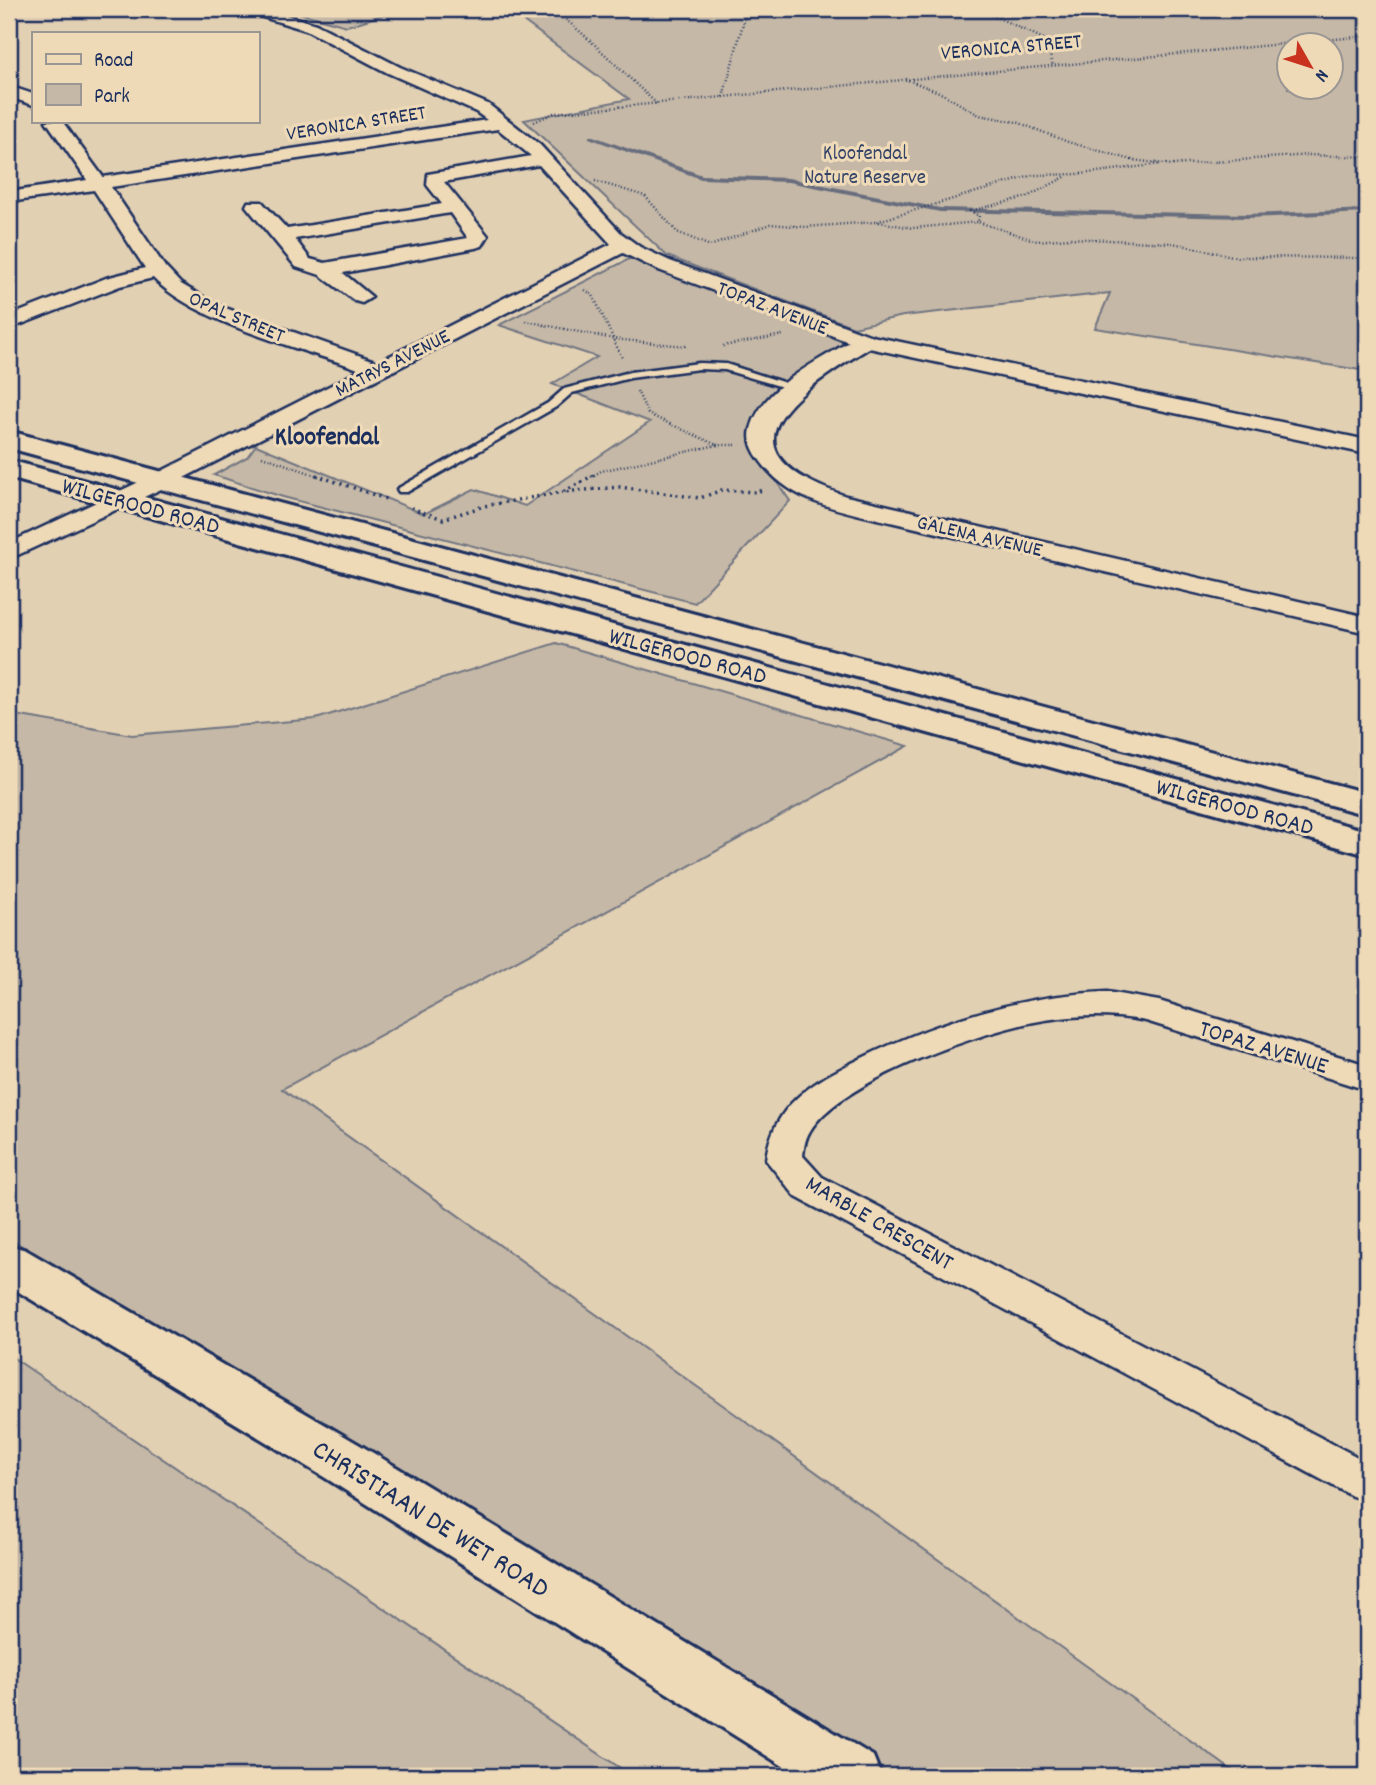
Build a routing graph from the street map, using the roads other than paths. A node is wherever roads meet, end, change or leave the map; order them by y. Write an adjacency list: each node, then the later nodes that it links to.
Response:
1 (251, 9): 5 (street, TOPAZ AVENUE)
2 (9, 91): 3 (street)
3 (32, 100)
4 (55, 122): 7 (street, OPAL STREET)
5 (502, 123): 6 (street, TOPAZ AVENUE); 7 (street, VERONICA STREET)
6 (544, 159): 10 (street); 12 (street, TOPAZ AVENUE)
7 (98, 184): 8 (street, VERONICA STREET); 14 (street, OPAL STREET)
8 (9, 197)
9 (255, 206): 11 (street)
10 (455, 207): 11 (street); 13 (street)
11 (282, 235): 13 (street)
12 (624, 245): 17 (street, TOPAZ AVENUE); 18 (street, MATRYS AVENUE)
13 (326, 270): 15 (street)
14 (157, 271): 16 (street); 18 (street, OPAL STREET)
15 (362, 297)
16 (9, 323)
17 (866, 341): 19 (street, GALENA AVENUE); 21 (street, TOPAZ AVENUE)
18 (377, 369): 23 (street, MATRYS AVENUE)
19 (796, 388): 24 (lane); 27 (street, GALENA AVENUE)
20 (9, 439): 23 (street, WILGEROOD ROAD)
21 (1367, 447)
22 (9, 469): 25 (street, WILGEROOD ROAD)
23 (162, 480): 25 (street, MATRYS AVENUE); 28 (street, WILGEROOD ROAD)
24 (403, 489)
25 (121, 500): 26 (street, MATRYS AVENUE); 29 (street, WILGEROOD ROAD)
26 (9, 552)
27 (1367, 625)
28 (1367, 804)
29 (1367, 843)
30 (1161, 1014): 31 (street, TOPAZ AVENUE); 33 (street, MARBLE CRESCENT)
31 (1367, 1078)
32 (9, 1264): 34 (street, CHRISTIAAN DE WET ROAD)
33 (1367, 1483)
34 (852, 1776)

